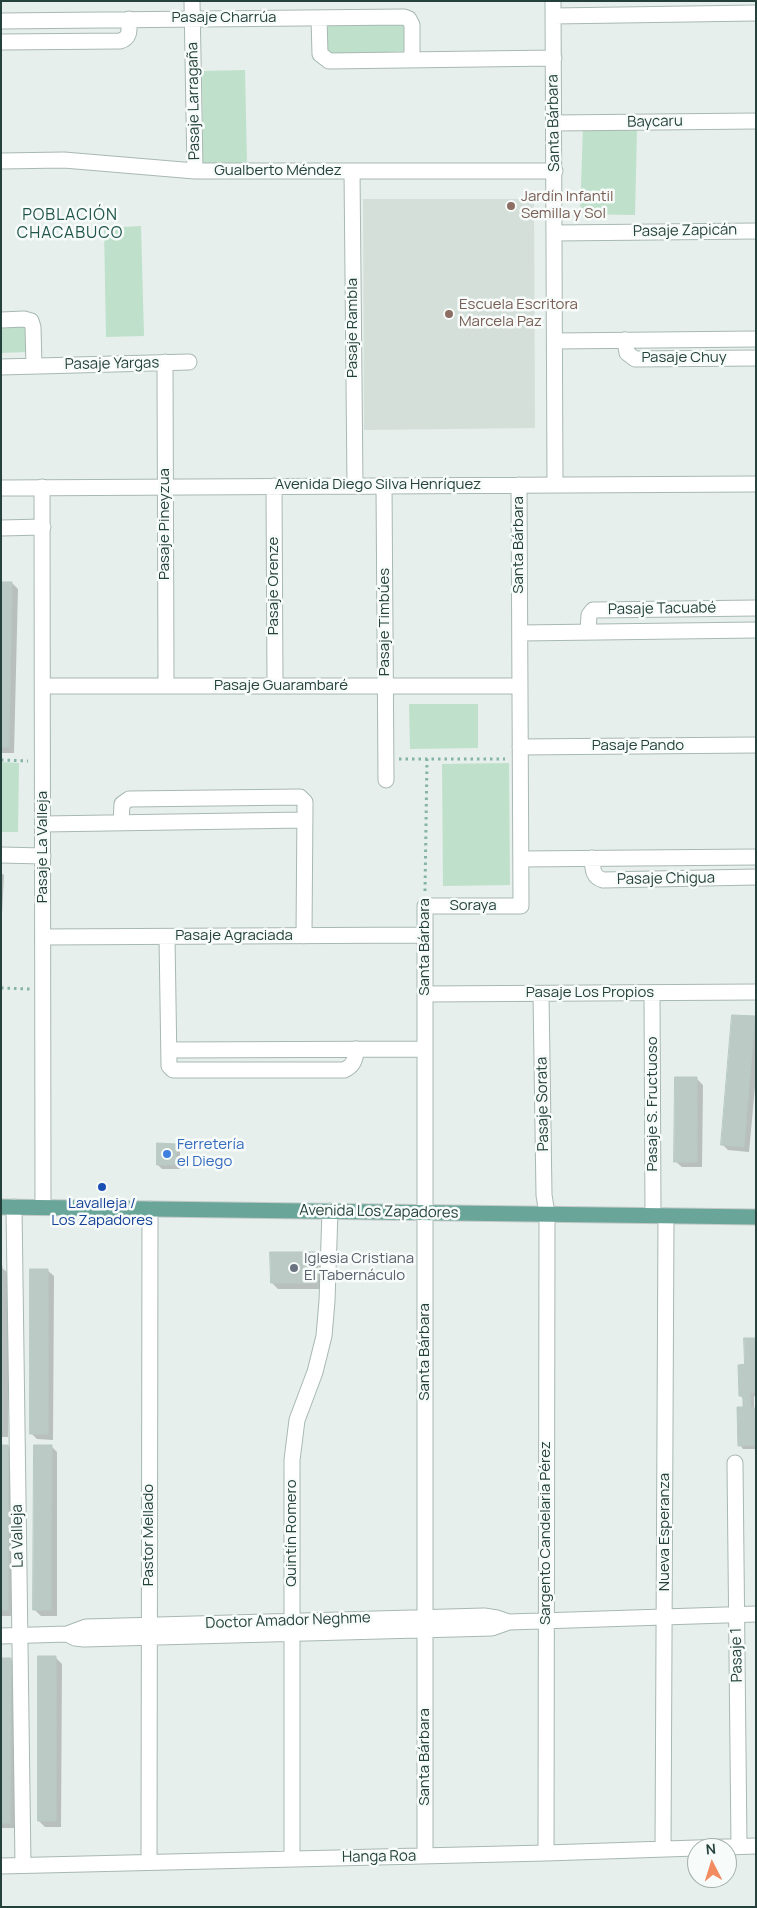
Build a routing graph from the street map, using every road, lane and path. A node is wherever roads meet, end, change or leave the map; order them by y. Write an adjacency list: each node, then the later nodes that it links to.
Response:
1 (192, 1): 7 (street, Pasaje Larragaña)
2 (553, 8): 3 (street); 10 (street, Santa Bárbara)
3 (623, 8): 4 (street)
4 (756, 13)
5 (319, 18): 7 (street, Pasaje Charrúa); 11 (street); 11 (street, Pasaje Charrúa)
6 (129, 19): 7 (street, Pasaje Charrúa); 8 (street, Pasaje Charrúa); 9 (street)
7 (192, 19): 15 (street, Pasaje Larragaña)
8 (1, 21)
9 (1, 42)
10 (554, 58): 11 (street); 13 (street, Santa Bárbara)
11 (412, 60)
12 (756, 121): 13 (street, Baycaru)
13 (554, 123): 17 (street, Santa Bárbara)
14 (1, 161): 15 (street, Gualberto Méndez)
15 (195, 171): 16 (street, Gualberto Méndez)
16 (352, 171): 17 (street, Gualberto Méndez); 35 (street, Pasaje Rambla)
17 (555, 171): 19 (street, Santa Bárbara)
18 (756, 231): 19 (street, Pasaje Zapicán)
19 (555, 233): 23 (street, Santa Bárbara)
20 (1, 320): 27 (street)
21 (756, 339): 22 (street, Pasaje Chuy)
22 (625, 340): 23 (street, Pasaje Chuy); 24 (street, Pasaje Chuy)
23 (555, 341): 32 (street, Santa Bárbara)
24 (756, 358)
25 (165, 362): 26 (street, Pasaje Yargas); 27 (street, Pasaje Yargas); 33 (street, Pasaje Pineyzua)
26 (189, 362)
27 (34, 366): 28 (street, Pasaje Yargas)
28 (1, 367)
29 (756, 484): 32 (street, Avenida Diego Silva Henríquez)
30 (384, 485): 31 (street, Avenida Diego Silva Henríquez); 35 (street, Avenida Diego Silva Henríquez); 47 (street, Pasaje Timbúes)
31 (519, 485): 32 (street, Avenida Diego Silva Henríquez); 43 (street, Santa Bárbara)
32 (556, 485)
33 (165, 486): 34 (street, Avenida Diego Silva Henríquez); 36 (street, Avenida Diego Silva Henríquez); 45 (street, Pasaje Pineyzua)
34 (274, 486): 35 (street, Avenida Diego Silva Henríquez); 46 (street, Pasaje Orenze)
35 (355, 486)
36 (42, 487): 37 (street, Avenida Diego Silva Henríquez); 38 (street, Pasaje La Valleja)
37 (1, 488)
38 (42, 527): 39 (street); 44 (street, Pasaje La Valleja)
39 (1, 528)
40 (756, 608): 42 (street, Pasaje Tacuabé)
41 (756, 630): 42 (street, Pasaje Tacuabé)
42 (588, 632): 43 (street, Pasaje Tacuabé)
43 (520, 633): 48 (street, Santa Bárbara)
44 (43, 686): 45 (street, Pasaje Guarambaré); 54 (street, Pasaje La Valleja)
45 (166, 686): 46 (street, Pasaje Guarambaré)
46 (275, 686): 47 (street, Pasaje Guarambaré)
47 (385, 686): 48 (street, Pasaje Guarambaré); 51 (street, Pasaje Timbúes)
48 (520, 686): 50 (street, Santa Bárbara)
49 (756, 745): 50 (street, Pasaje Pando)
50 (520, 753): 52 (path); 63 (street, Santa Bárbara)
51 (386, 759): 52 (path); 55 (street, Pasaje Timbúes)
52 (427, 759): 65 (path, Santa Bárbara)
53 (1, 760): 54 (path)
54 (42, 761): 58 (street, Pasaje La Valleja)
55 (386, 780)
56 (305, 820): 57 (street); 57 (street); 68 (street)
57 (121, 823): 58 (street)
58 (43, 824): 60 (street, Pasaje La Valleja)
59 (1, 855): 60 (street)
60 (43, 856): 70 (street, Pasaje La Valleja)
61 (756, 857): 62 (street, Pasaje Chigua)
62 (592, 858): 63 (street, Pasaje Chigua); 64 (street, Pasaje Chigua)
63 (521, 859): 66 (street, Santa Bárbara)
64 (756, 877)
65 (425, 906): 66 (street, Soraya); 67 (street, Santa Bárbara)
66 (521, 906)
67 (425, 935): 68 (street, Pasaje Agraciada); 75 (street, Santa Bárbara)
68 (304, 936): 69 (street, Pasaje Agraciada)
69 (167, 937): 70 (street, Pasaje Agraciada); 79 (street)
70 (43, 938): 72 (street, Pasaje La Valleja)
71 (1, 988): 72 (path)
72 (43, 990): 81 (street, Pasaje La Valleja)
73 (756, 992): 74 (street, Pasaje Los Propios)
74 (652, 993): 76 (street, Pasaje Los Propios); 86 (street, Pasaje S. Fructuoso)
75 (425, 994): 76 (street, Pasaje Los Propios); 77 (street, Santa Bárbara)
76 (541, 994): 85 (street, Pasaje Sorata)
77 (425, 1048): 78 (street); 84 (street, Santa Bárbara)
78 (356, 1049): 79 (street); 79 (street)
79 (169, 1050)
80 (8, 1207): 81 (main road, Avenida Los Zapadores); 97 (street, La Valleja)
81 (43, 1207): 82 (main road, Avenida Los Zapadores)
82 (150, 1208): 83 (main road, Avenida Los Zapadores); 95 (street, Pastor Mellado)
83 (330, 1211): 84 (main road, Avenida Los Zapadores); 94 (street, Quintín Romero)
84 (425, 1212): 85 (main road, Avenida Los Zapadores); 93 (street, Santa Bárbara)
85 (546, 1214): 86 (main road, Avenida Los Zapadores); 92 (street, Sargento Candelaria Pérez)
86 (660, 1216): 87 (main road, Avenida Los Zapadores); 91 (street, Nueva Esperanza)
87 (756, 1217)
88 (735, 1463): 90 (street, Pasaje 1)
89 (756, 1614): 90 (street, Doctor Amador Neghme)
90 (736, 1615): 91 (street, Doctor Amador Neghme); 98 (street, Pasaje 1)
91 (664, 1617): 92 (street, Doctor Amador Neghme); 100 (street, Nueva Esperanza)
92 (546, 1621): 93 (street, Doctor Amador Neghme); 101 (street, Sargento Candelaria Pérez)
93 (425, 1624): 94 (street, Doctor Amador Neghme); 102 (street, Santa Bárbara)
94 (292, 1628): 95 (street, Doctor Amador Neghme); 103 (street, Quintín Romero)
95 (149, 1632): 97 (street, Doctor Amador Neghme); 104 (street, Pastor Mellado)
96 (1, 1636): 97 (street, Doctor Amador Neghme)
97 (19, 1636): 105 (street, La Valleja)
98 (739, 1846): 99 (street, Hanga Roa); 100 (street, Hanga Roa)
99 (756, 1846)
100 (663, 1849): 101 (street, Hanga Roa)
101 (546, 1853): 102 (street, Hanga Roa)
102 (425, 1856): 103 (street, Hanga Roa)
103 (292, 1859): 104 (street, Hanga Roa)
104 (149, 1862): 105 (street, Hanga Roa)
105 (23, 1865): 106 (street, Hanga Roa)
106 (1, 1866)

